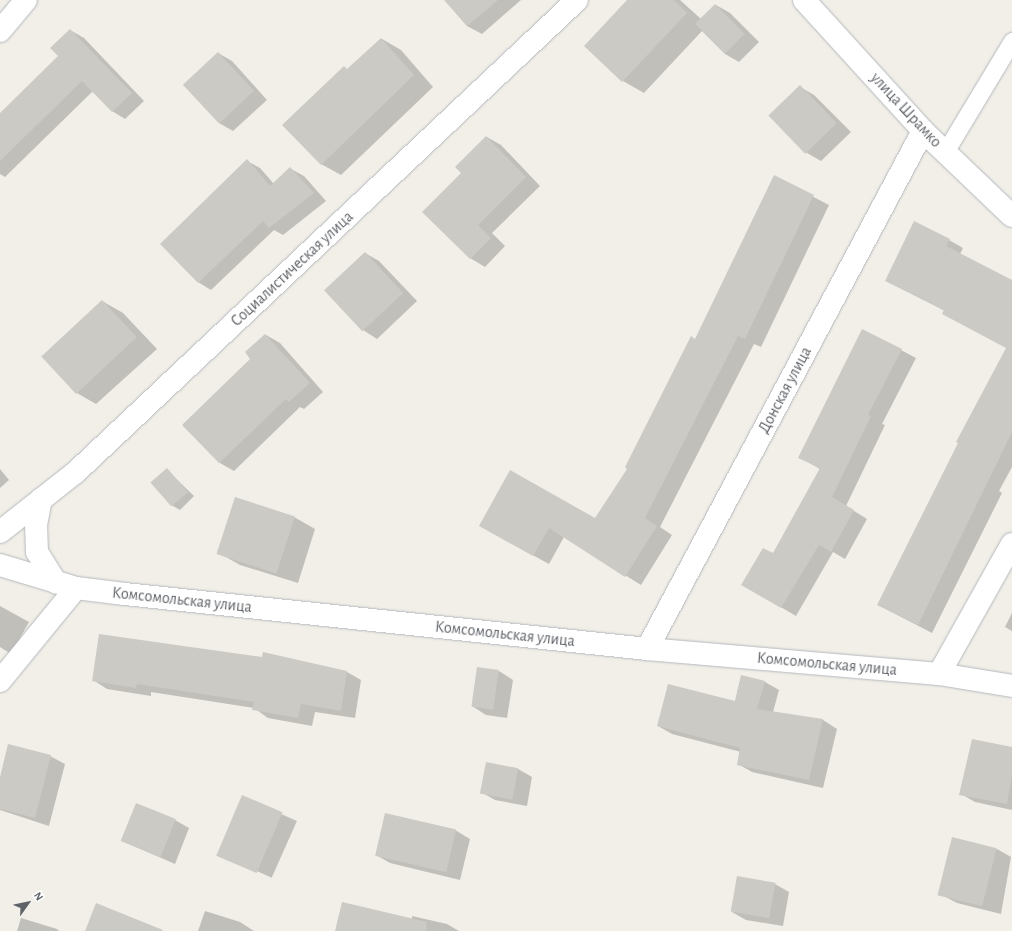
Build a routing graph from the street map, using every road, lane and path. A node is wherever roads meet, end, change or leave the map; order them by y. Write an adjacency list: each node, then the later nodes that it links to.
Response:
1 (26, 0): 4 (street)
2 (577, 0): 9 (street, Социалистическая улица)
3 (804, 0): 6 (street, улица Шрамко)
4 (0, 31)
5 (1012, 41): 7 (lane)
6 (923, 131): 7 (street, улица Шрамко); 14 (street, Донская улица)
7 (945, 152): 8 (street, улица Шрамко)
8 (1012, 216)
9 (41, 500): 10 (street, Социалистическая улица); 13 (street)
10 (0, 532)
11 (1012, 544): 15 (street)
12 (0, 565): 13 (street, Комсомольская улица)
13 (66, 585): 14 (street, Комсомольская улица); 16 (street)
14 (647, 649): 15 (street, Комсомольская улица)
15 (939, 674): 17 (street, Комсомольская улица)
16 (0, 681)
17 (1012, 686)

